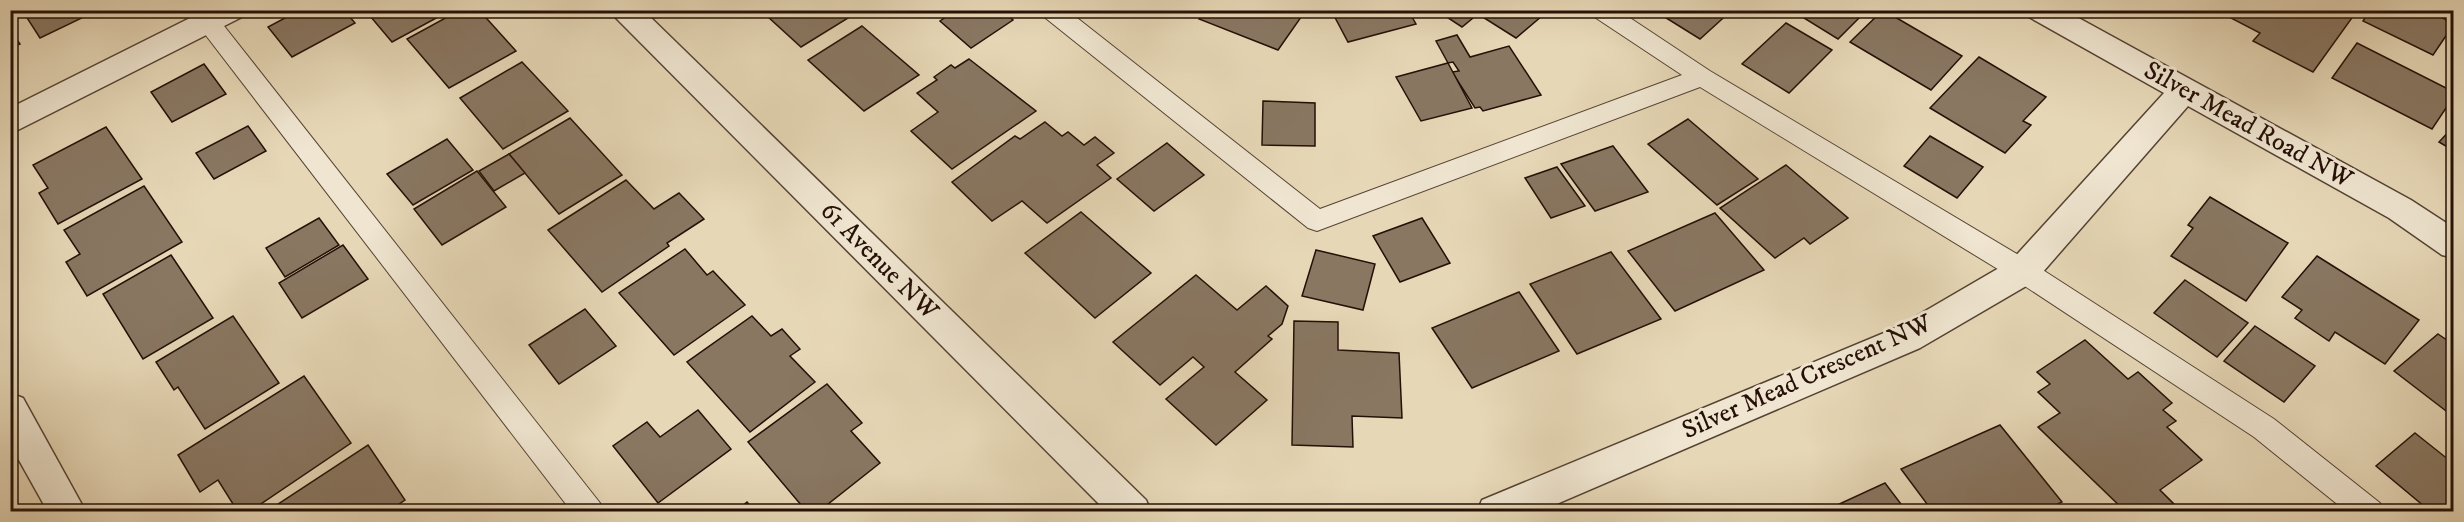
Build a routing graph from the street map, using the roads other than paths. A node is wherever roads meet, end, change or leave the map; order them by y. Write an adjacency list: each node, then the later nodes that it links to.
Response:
1 (625, 10): 14 (street, 61 Avenue NW)
2 (1051, 10): 6 (lane)
3 (1601, 10): 6 (lane)
4 (2039, 10): 7 (street, Silver Mead Road NW)
5 (220, 17): 8 (street); 13 (lane)
6 (1702, 77): 10 (lane)
7 (2186, 90): 9 (street, Silver Mead Road NW); 10 (street, Silver Mead Crescent NW)
8 (10, 122)
9 (2454, 245)
10 (2023, 271): 15 (street, Silver Mead Crescent NW); 16 (lane)
11 (10, 409): 12 (street)
12 (68, 512)
13 (590, 512)
14 (1133, 512)
15 (1495, 512)
16 (2370, 512)

